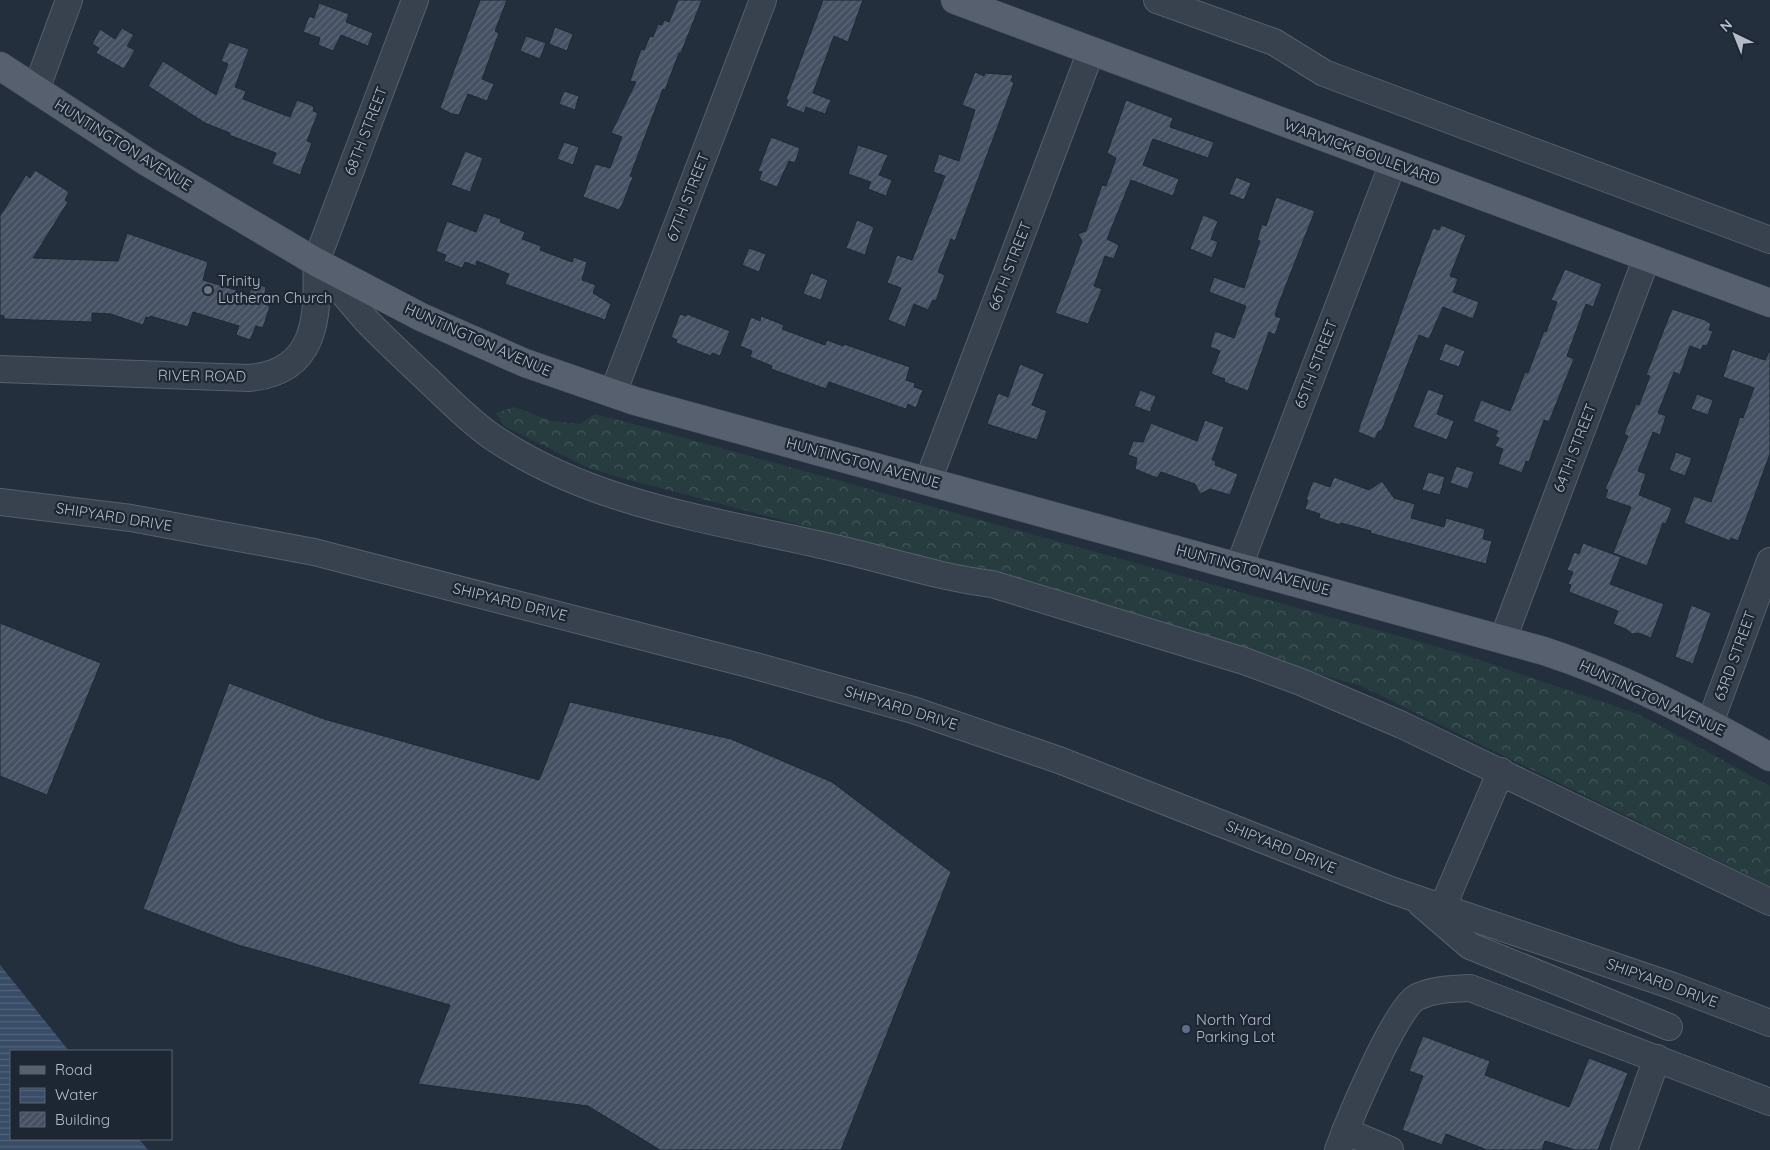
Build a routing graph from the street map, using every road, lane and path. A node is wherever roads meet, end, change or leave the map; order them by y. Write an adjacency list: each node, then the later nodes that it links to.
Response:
1 (69, 0): 8 (street)
2 (416, 0): 12 (street, 68TH STREET)
3 (762, 0): 15 (street, 67TH STREET)
4 (955, 0): 6 (main road, WARWICK BOULEVARD)
5 (1157, 0): 10 (street)
6 (1092, 51): 9 (main road, WARWICK BOULEVARD); 16 (street, 66TH STREET)
7 (0, 66): 8 (main road, HUNTINGTON AVENUE)
8 (36, 90): 12 (main road, HUNTINGTON AVENUE)
9 (1392, 163): 11 (main road, WARWICK BOULEVARD); 19 (street, 65TH STREET)
10 (1770, 240)
11 (1647, 257): 13 (main road, WARWICK BOULEVARD); 20 (street, 64TH STREET)
12 (316, 262): 14 (street, RIVER ROAD); 15 (main road, HUNTINGTON AVENUE); 23 (street)
13 (1770, 303)
14 (0, 369)
15 (613, 393): 16 (main road, HUNTINGTON AVENUE)
16 (928, 481): 19 (main road, HUNTINGTON AVENUE)
17 (0, 502): 24 (street, SHIPYARD DRIVE)
18 (1770, 562): 21 (street, 63RD STREET)
19 (1239, 566): 20 (main road, HUNTINGTON AVENUE)
20 (1503, 639): 21 (main road, HUNTINGTON AVENUE)
21 (1710, 723): 22 (main road, HUNTINGTON AVENUE)
22 (1770, 757)
23 (1500, 772): 25 (street); 26 (street)
24 (1412, 896): 26 (street, SHIPYARD DRIVE); 29 (street)
25 (1770, 902)
26 (1443, 906): 27 (street, SHIPYARD DRIVE)
27 (1523, 935): 28 (street, SHIPYARD DRIVE); 29 (street)
28 (1770, 1023)
29 (1669, 1027): 31 (street)
30 (1657, 1058): 31 (street); 33 (street); 35 (street)
31 (1689, 1070): 32 (street)
32 (1770, 1102)
33 (1341, 1140): 34 (street)
34 (1390, 1150)
35 (1624, 1150)

